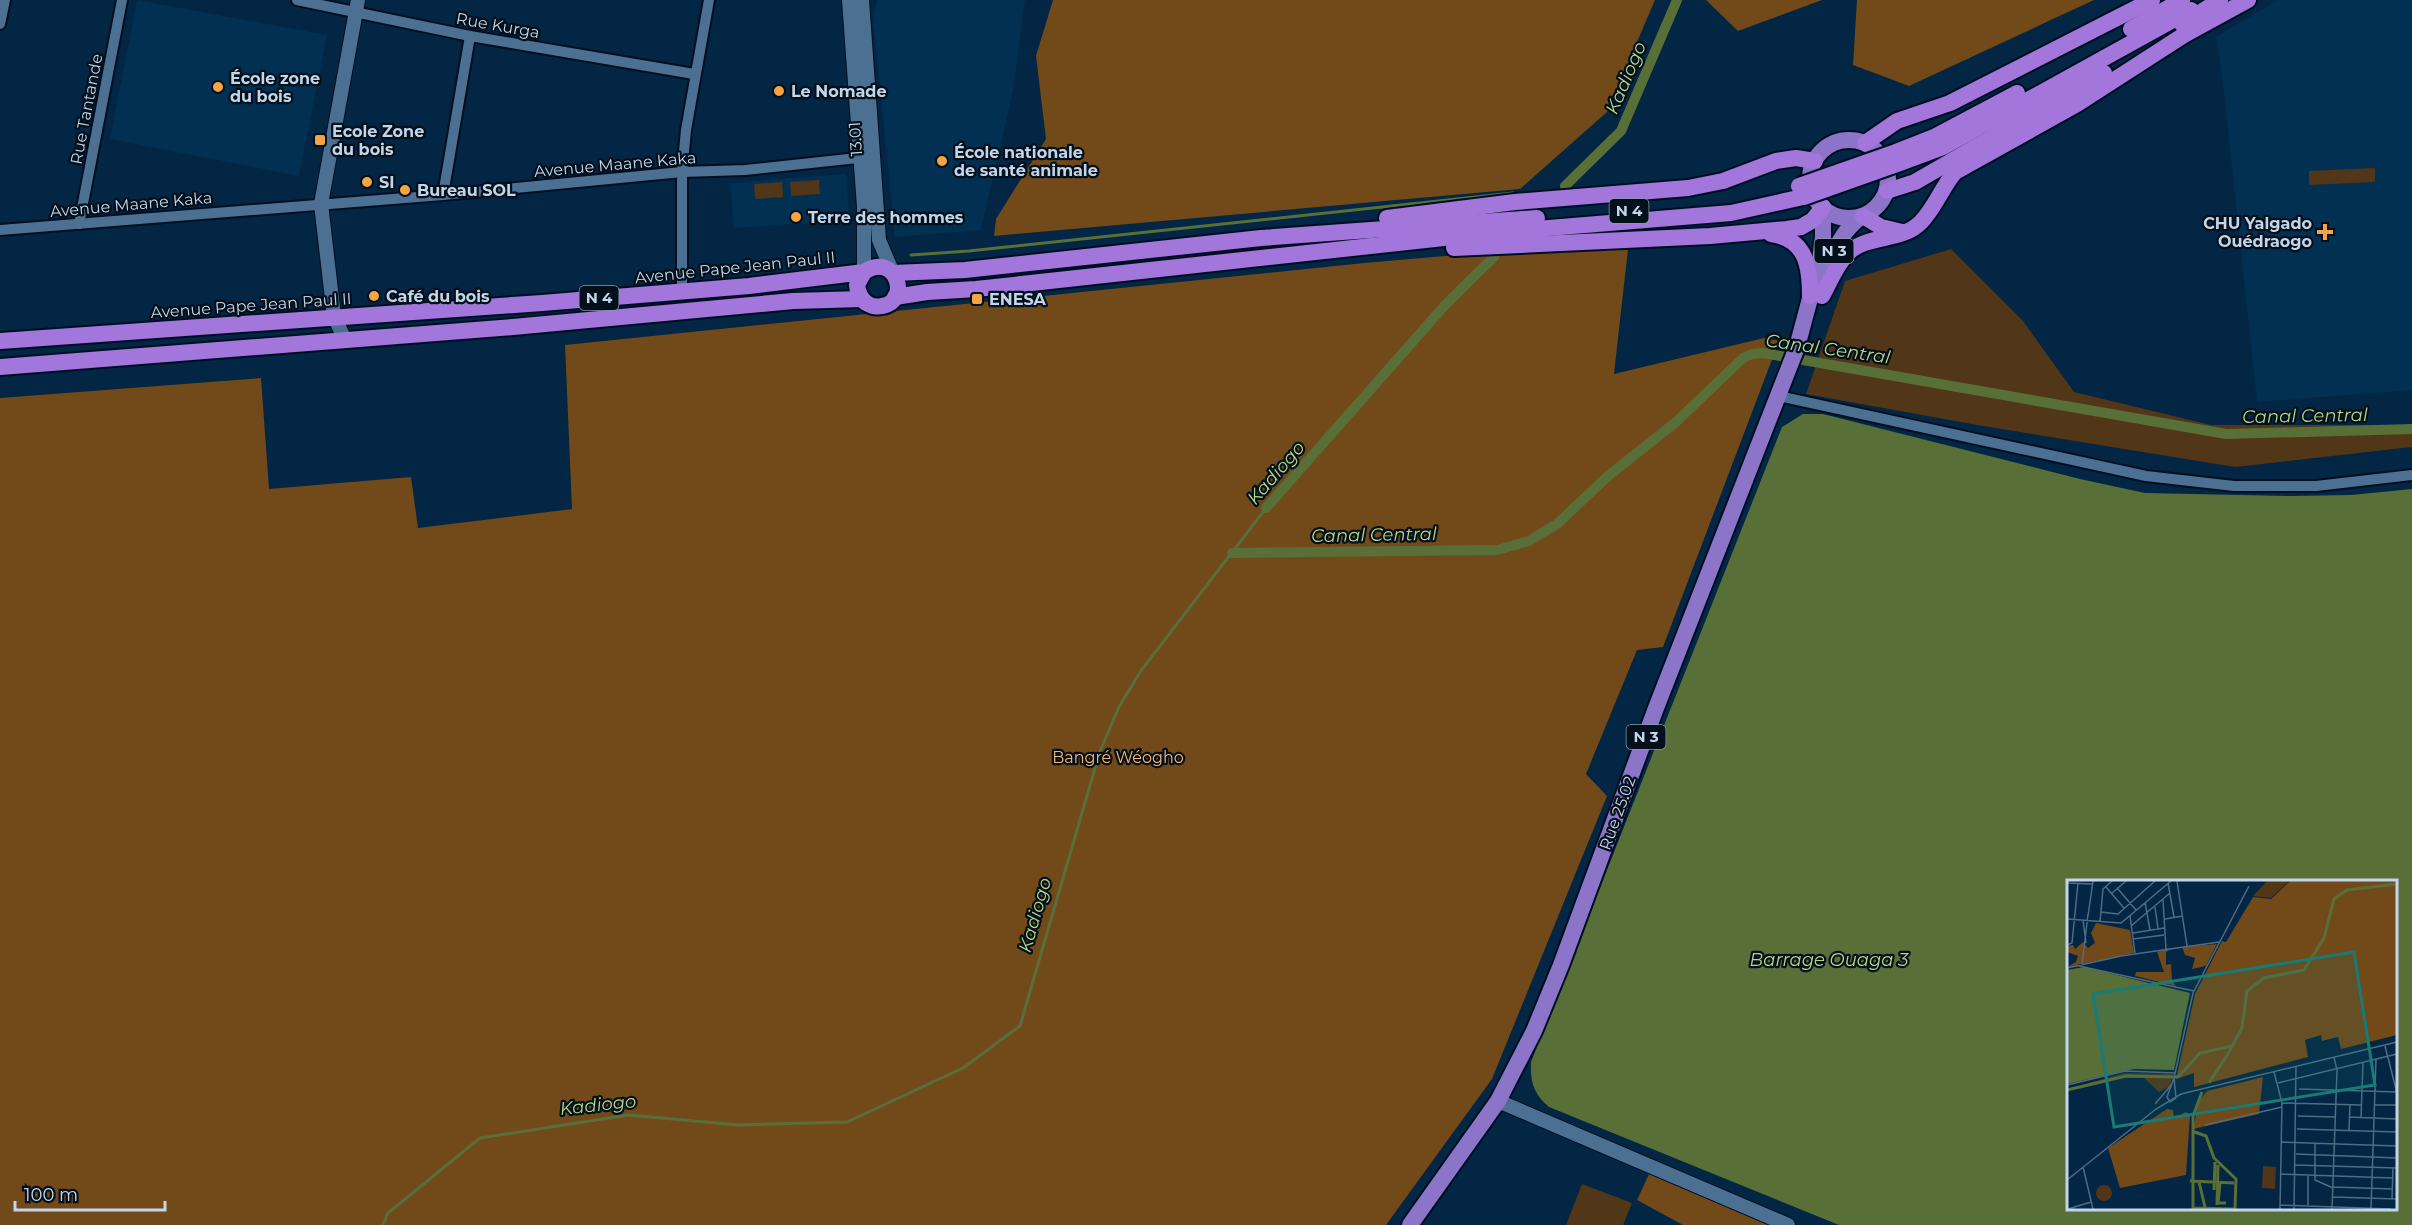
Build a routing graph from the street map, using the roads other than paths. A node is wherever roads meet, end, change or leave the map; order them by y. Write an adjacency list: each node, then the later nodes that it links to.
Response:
1 (4, 0): 13 (street)
2 (122, 0): 27 (street, Rue Tantande)
3 (297, 0): 12 (street, Rue Kurga)
4 (709, 0): 15 (street)
5 (849, 0): 17 (street, 13.01)
6 (862, 0): 17 (street, 13.01)
7 (2152, 0): 16 (highway)
8 (2182, 0): 18 (highway, N 4)
9 (2210, 0): 18 (highway, N 4)
10 (2220, 0): 22 (highway)
11 (2248, 0): 30 (highway)
12 (357, 6): 14 (street, Rue Kurga); 24 (street)
13 (0, 24)
14 (470, 36): 15 (street, Rue Kurga); 23 (street)
15 (694, 74): 20 (street)
16 (1865, 143): 19 (main road); 22 (main road)
17 (867, 157): 20 (street, Avenue Maane Kaka); 33 (street, 13.01); 34 (street, 13.01)
18 (1898, 158): 21 (highway, N 4, bridge)
19 (1815, 160): 25 (main road, N 3); 31 (highway)
20 (682, 172): 23 (street, Avenue Maane Kaka); 35 (street)
21 (1801, 191): 31 (highway, N 4); 32 (highway, N 4)
22 (1887, 191): 26 (main road, N 3)
23 (443, 195): 24 (street, Avenue Maane Kaka)
24 (321, 204): 27 (street, Avenue Maane Kaka); 39 (street)
25 (1823, 207): 26 (main road, N 3); 29 (highway); 36 (main road, Rue 25.02 / N 3)
26 (1863, 216): 30 (highway); 36 (main road, Rue 25.02 / N 3)
27 (79, 224): 28 (street, Avenue Maane Kaka)
28 (0, 230)
29 (1746, 232): 32 (highway); 36 (highway)
30 (1905, 233): 36 (highway)
31 (1261, 238): 34 (highway, Avenue Pape Jean Paul II / N 4)
32 (1259, 259): 37 (highway, N 4)
33 (864, 272): 34 (highway, Avenue Pape Jean Paul II / N 4); 35 (highway, Avenue Pape Jean Paul II / N 4); 38 (highway)
34 (893, 273): 37 (highway)
35 (682, 291): 39 (highway, Avenue Pape Jean Paul II / N 4)
36 (1816, 296): 43 (main road, Rue 25.02 / N 3)
37 (895, 297): 38 (highway, N 4)
38 (862, 299): 40 (highway, N 4)
39 (334, 316): 40 (street); 41 (highway, Avenue Pape Jean Paul II / N 4)
40 (345, 340): 42 (highway, N 4)
41 (0, 341)
42 (0, 367)
43 (1778, 396): 44 (street); 45 (main road, Rue 25.02 / N 3)
44 (2412, 475)
45 (1498, 1101): 46 (main road, Rue 25.02 / N 3); 47 (street)
46 (1410, 1225)
47 (1788, 1225)

